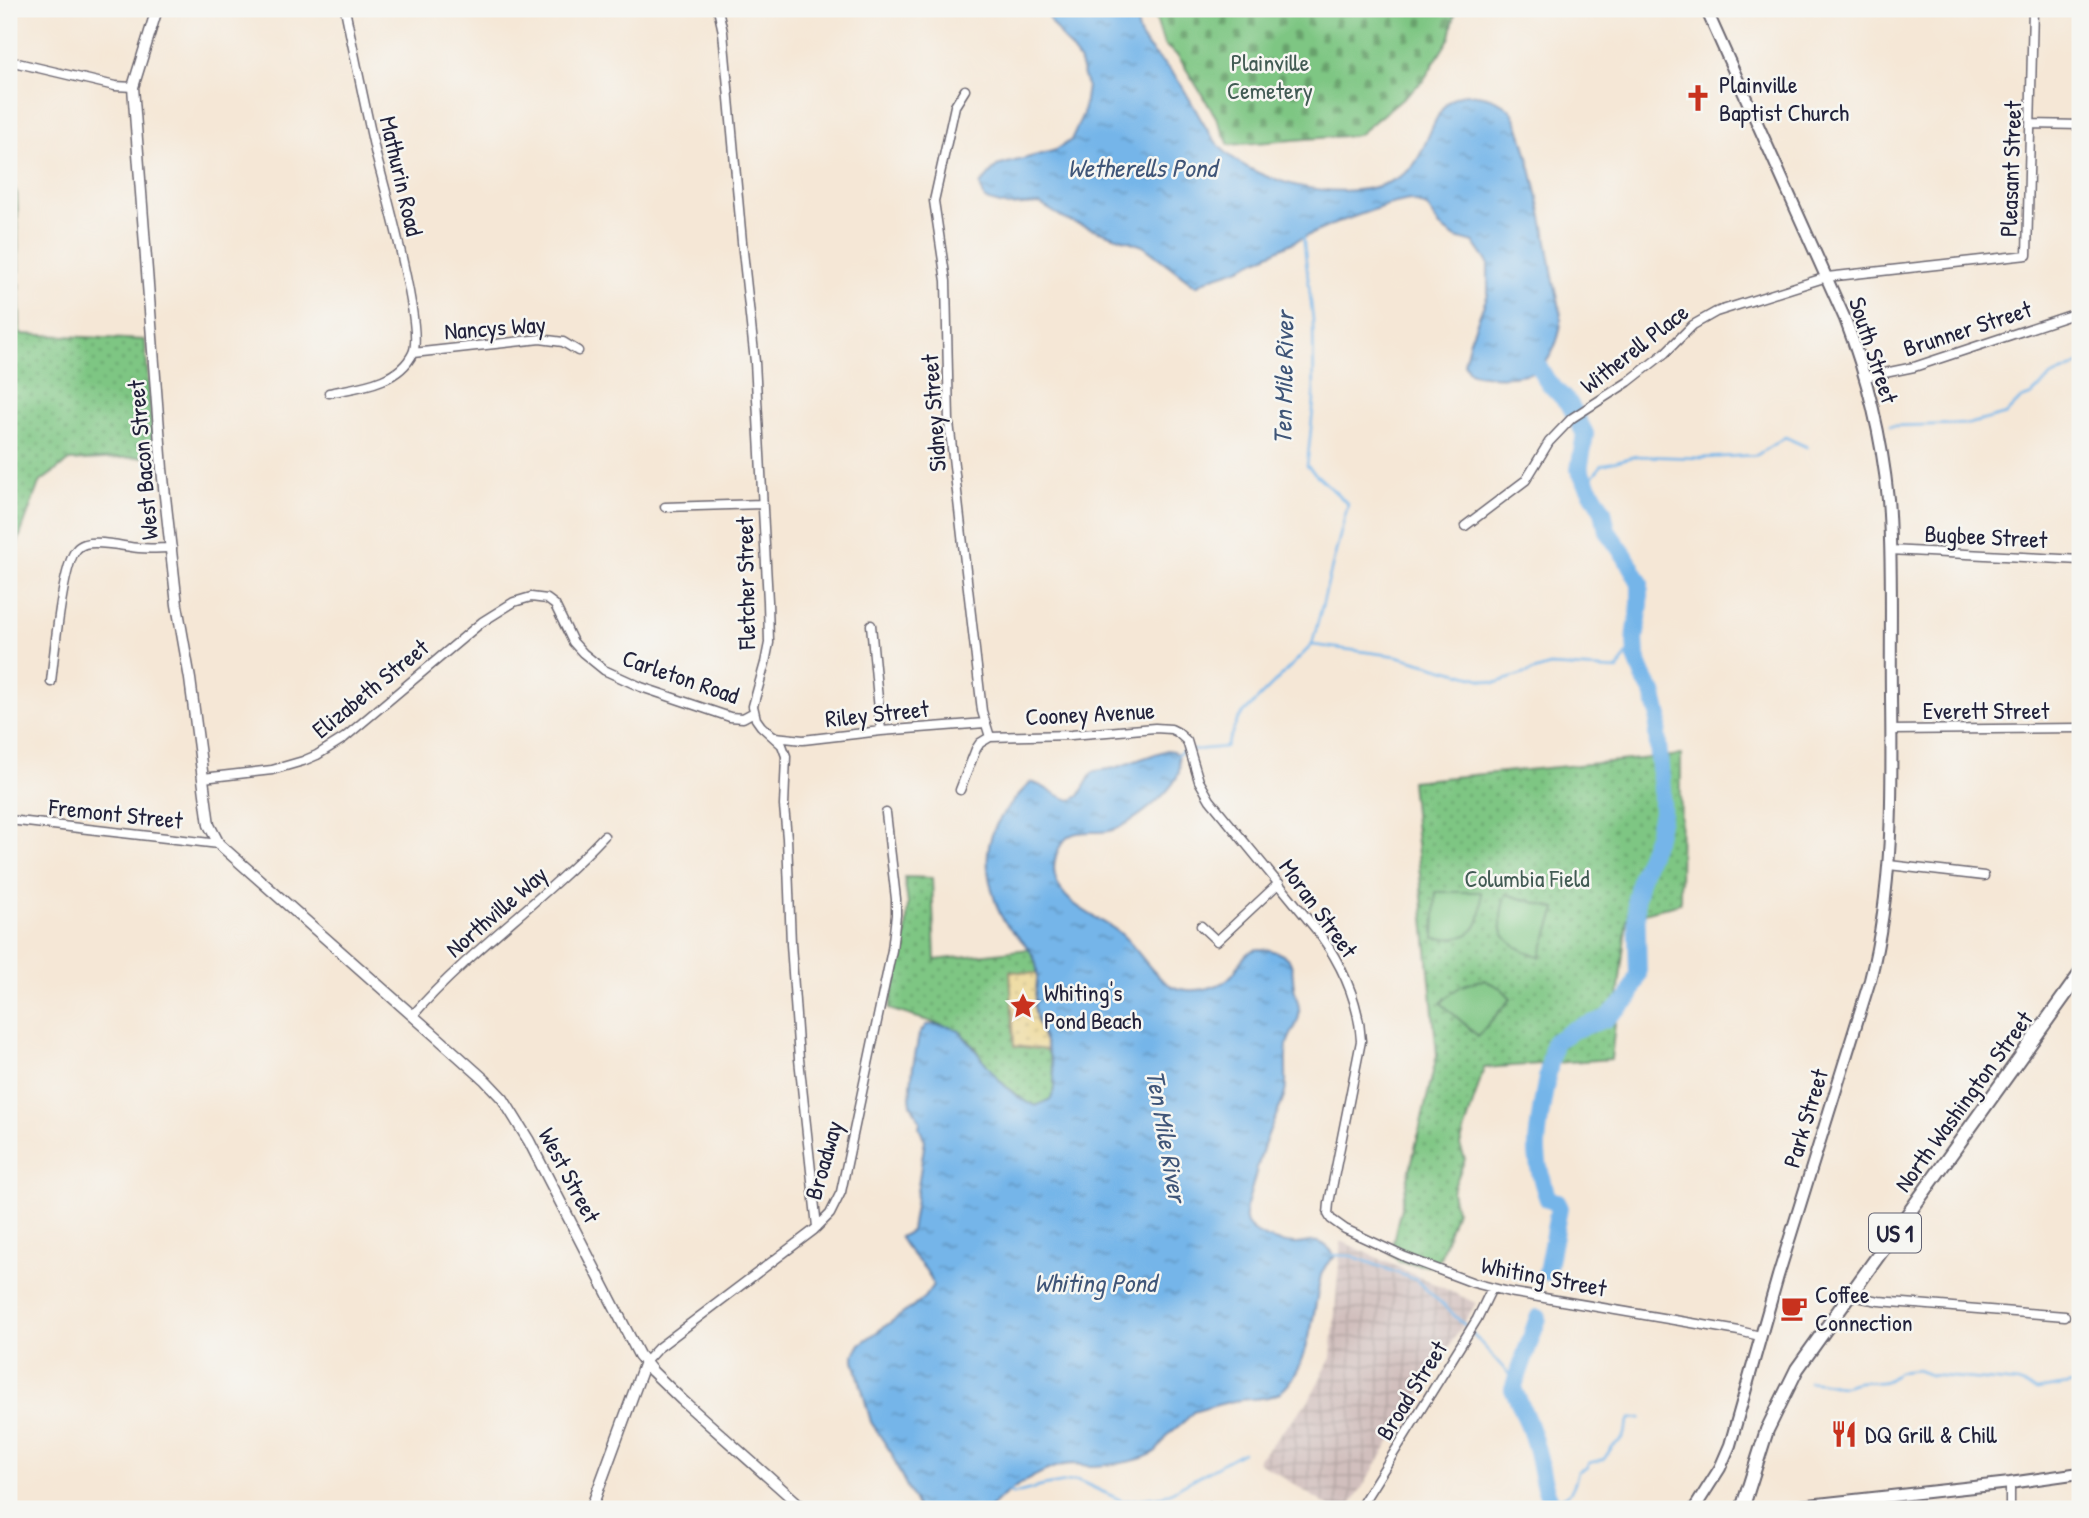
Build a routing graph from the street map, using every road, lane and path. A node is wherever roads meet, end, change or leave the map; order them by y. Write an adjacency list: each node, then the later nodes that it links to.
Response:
1 (157, 9): 7 (street, West Bacon Street)
2 (345, 9): 14 (street, Mathurin Road)
3 (718, 9): 17 (street, Fletcher Street)
4 (1706, 9): 11 (main road, South Street)
5 (2033, 9): 9 (street, Pleasant Street)
6 (9, 61): 7 (street)
7 (133, 87): 20 (street, West Bacon Street)
8 (965, 90): 27 (street, Sidney Street)
9 (2031, 124): 10 (street); 11 (street, Pleasant Street)
10 (2080, 125)
11 (1827, 277): 15 (main road, South Street); 19 (street, Witherell Place)
12 (2080, 312): 15 (street, Brunner Street)
13 (578, 351): 14 (street, Nancys Way)
14 (413, 353): 16 (street)
15 (1864, 377): 21 (main road, South Street)
16 (329, 393)
17 (762, 504): 18 (street); 26 (street, Fletcher Street)
18 (665, 507)
19 (1465, 526)
20 (172, 548): 25 (street); 33 (street, West Bacon Street)
21 (1890, 550): 22 (street, Bugbee Street); 29 (main road, South Street)
22 (2080, 560)
23 (547, 599): 26 (street, Carleton Road); 33 (street, Elizabeth Street)
24 (871, 625): 30 (street)
25 (51, 682)
26 (754, 712): 31 (street)
27 (985, 723): 30 (street, Riley Street); 32 (street, Sidney Street)
28 (2080, 728): 29 (street, Everett Street)
29 (1891, 730): 40 (main road, Park Street)
30 (881, 731): 31 (street, Riley Street)
31 (772, 737): 48 (street)
32 (990, 737): 34 (street, Cooney Avenue); 35 (street, Cooney Avenue)
33 (203, 778): 39 (street, West Bacon Street)
34 (960, 790)
35 (1210, 800): 42 (street, Moran Street)
36 (886, 813): 48 (street, Broadway)
37 (9, 820): 39 (street, Fremont Street)
38 (604, 836): 46 (street, Northville Way)
39 (219, 844): 43 (street, West Bacon Street)
40 (1889, 865): 41 (street); 52 (main road, Park Street)
41 (1984, 876)
42 (1279, 883): 44 (street); 47 (street, Moran Street)
43 (267, 886): 46 (street, West Street)
44 (1201, 926)
45 (2080, 974): 50 (main road, North Washington Street / US 1)
46 (413, 1015): 53 (street, West Street)
47 (1331, 1219): 49 (street, Whiting Street)
48 (817, 1227): 53 (street, Broadway)
49 (1492, 1288): 52 (street, Whiting Street); 60 (street, Broad Street)
50 (1852, 1291): 51 (street); 61 (main road, North Washington Street / US 1)
51 (2065, 1316)
52 (1760, 1336): 57 (main road, Park Street)
53 (645, 1362): 58 (street, Broadway); 59 (street, West Street)
54 (2080, 1473): 55 (main road)
55 (2010, 1483): 56 (main road); 63 (street)
56 (1873, 1504): 62 (main road)
57 (1698, 1508)
58 (591, 1509)
59 (804, 1509)
60 (1359, 1509)
61 (1742, 1509)
62 (1772, 1509)
63 (2010, 1509)

